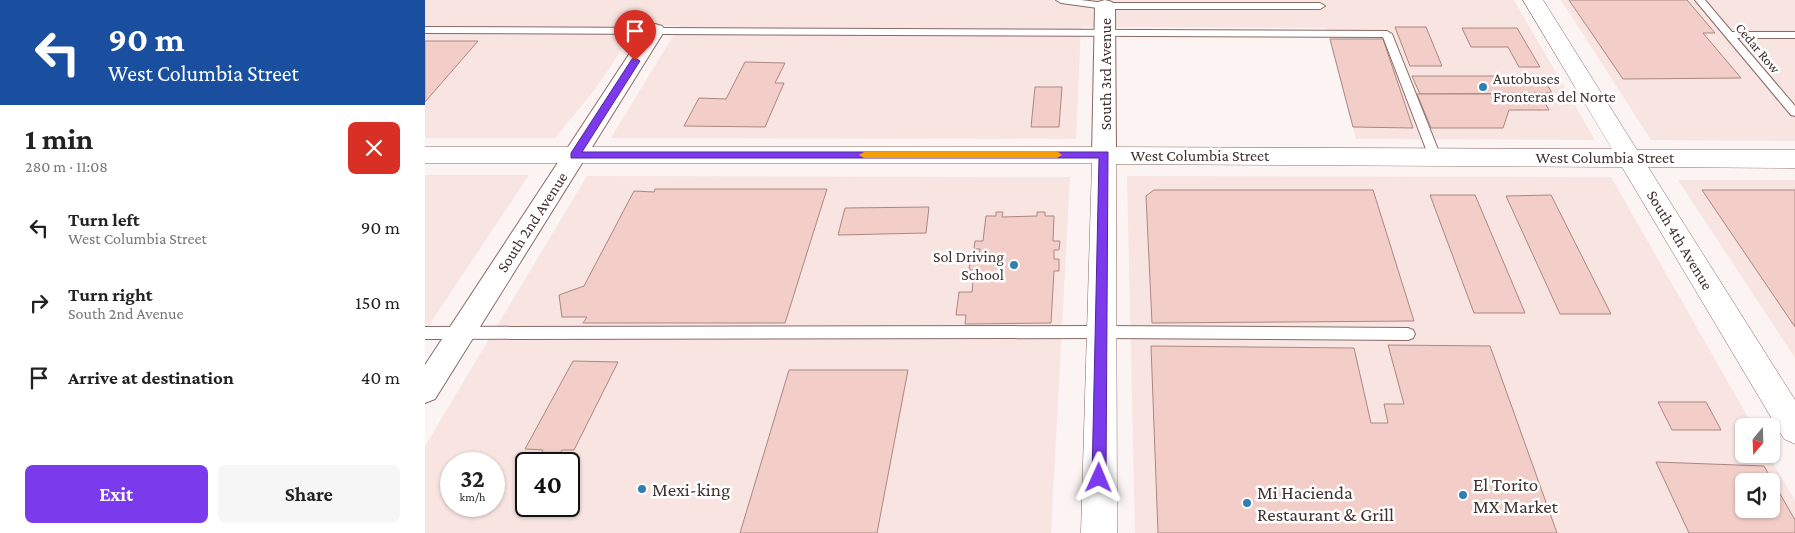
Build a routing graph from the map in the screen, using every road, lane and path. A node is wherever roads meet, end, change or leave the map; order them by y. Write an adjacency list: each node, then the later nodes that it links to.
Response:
1 (1061, 0): 4 (lane)
2 (1533, 0): 16 (street, South 4th Avenue)
3 (1700, 0): 9 (lane, Cedar Row)
4 (1105, 6): 5 (lane); 8 (street, South 3rd Avenue)
5 (1320, 6)
6 (425, 30): 7 (lane)
7 (655, 30): 8 (lane); 13 (street, South 2nd Avenue)
8 (1105, 32): 14 (street, South 3rd Avenue); 15 (lane)
9 (1729, 35): 10 (lane); 11 (lane, Cedar Row)
10 (1795, 35)
11 (1795, 113)
12 (425, 155): 13 (street, West Columbia Street)
13 (575, 155): 14 (street, West Columbia Street); 20 (street, South 2nd Avenue)
14 (1104, 155): 15 (street, West Columbia Street); 18 (street, South 3rd Avenue)
15 (1435, 157): 16 (street, West Columbia Street)
16 (1630, 158): 17 (street, West Columbia Street); 23 (street, South 4th Avenue)
17 (1795, 158)
18 (1101, 332): 20 (lane); 21 (lane); 24 (street, South 3rd Avenue)
19 (425, 333): 20 (lane)
20 (461, 333): 22 (street, South 2nd Avenue)
21 (1408, 334)
22 (425, 390)
23 (1795, 429)
24 (1099, 533)

